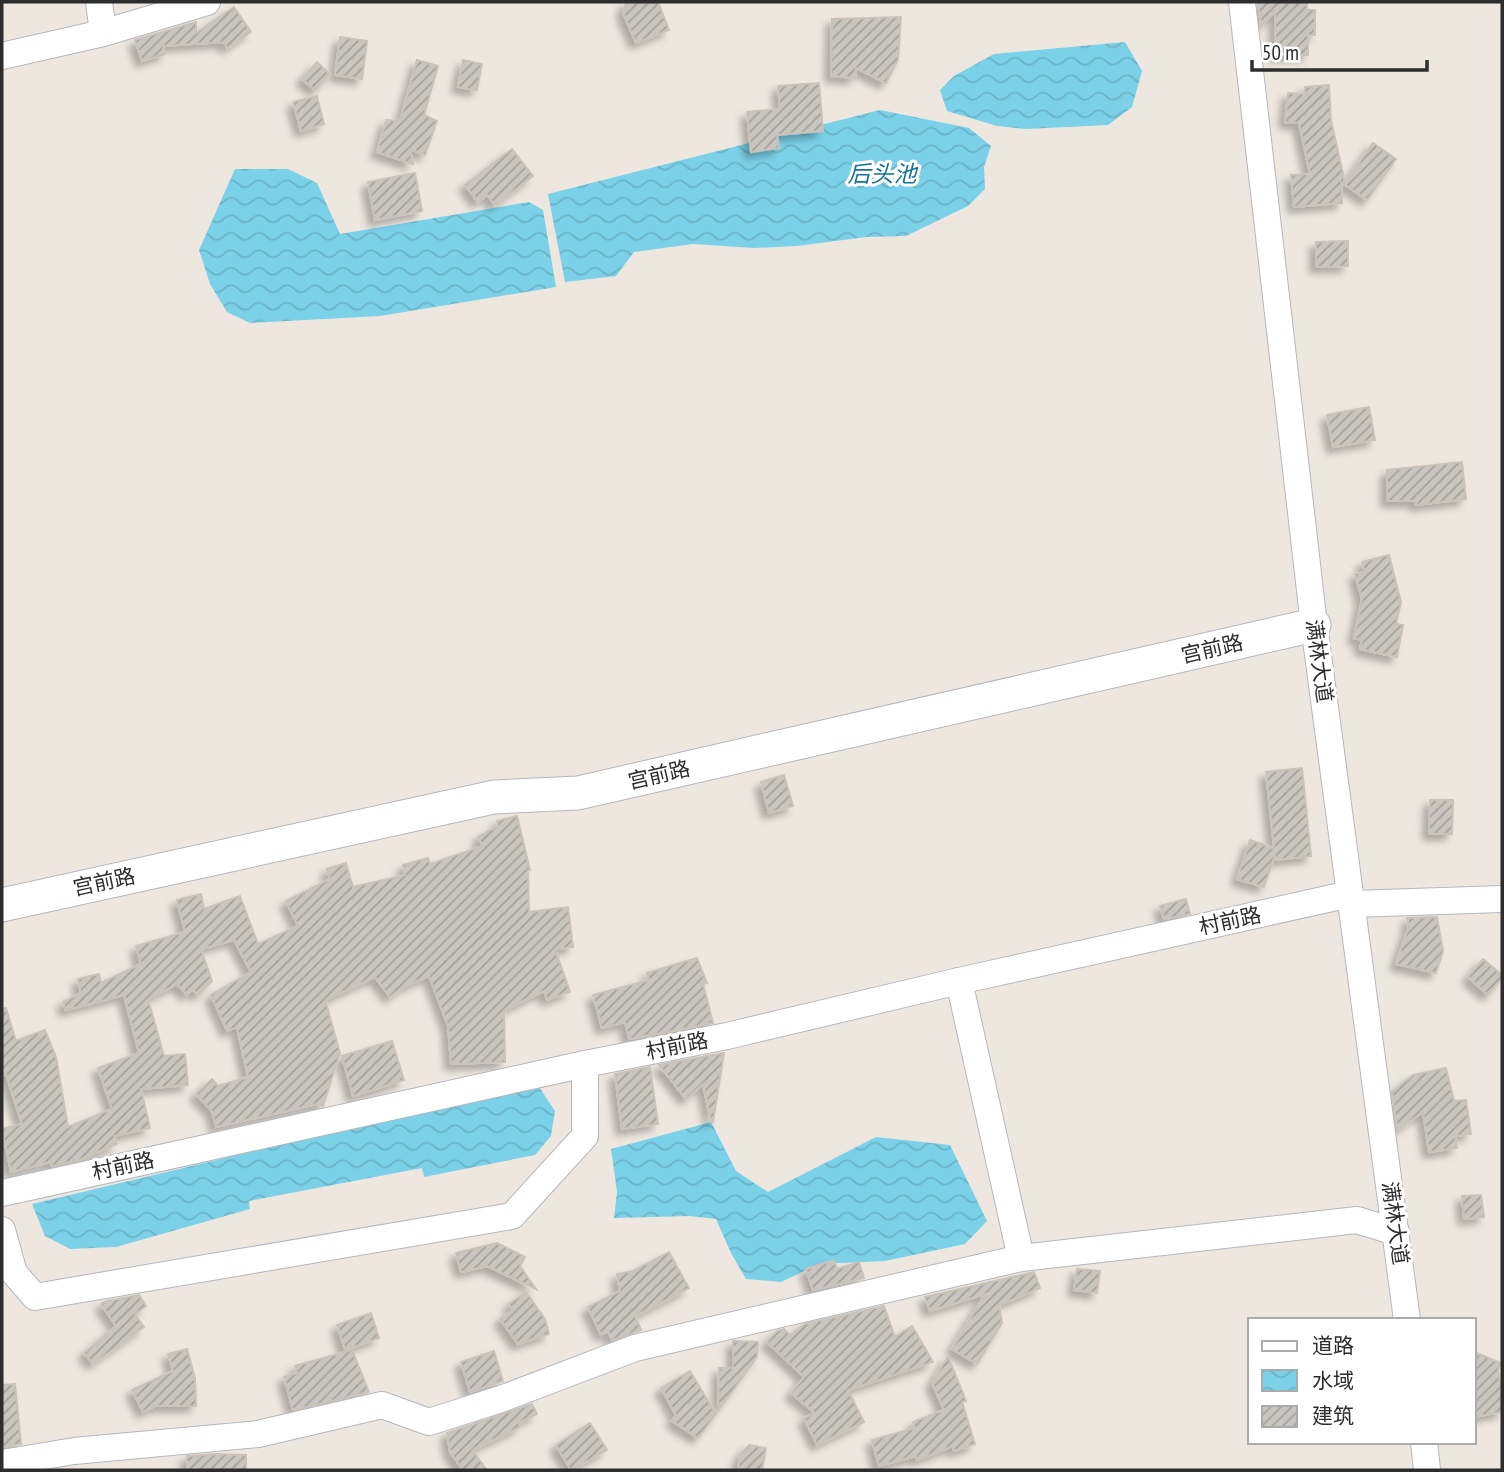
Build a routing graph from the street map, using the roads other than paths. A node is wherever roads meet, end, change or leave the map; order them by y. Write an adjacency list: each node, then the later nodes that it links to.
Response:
1 (99, 2): 4 (street)
2 (207, 2): 4 (street)
3 (1242, 2): 6 (street, 满林大道)
4 (103, 33): 5 (street)
5 (2, 56)
6 (1314, 625): 8 (street, 满林大道); 9 (street, 宫前路)
7 (1502, 899): 8 (street, 村前路)
8 (1351, 900): 10 (street, 村前路); 13 (street, 满林大道)
9 (2, 905)
10 (959, 981): 11 (street, 村前路); 15 (street)
11 (585, 1064): 12 (street, 村前路); 14 (street)
12 (2, 1193)
13 (1396, 1232): 15 (street); 16 (street, 满林大道)
14 (3, 1239)
15 (1021, 1258): 18 (street)
16 (1407, 1318)
17 (1424, 1444): 19 (street)
18 (2, 1463)
19 (1427, 1470)

